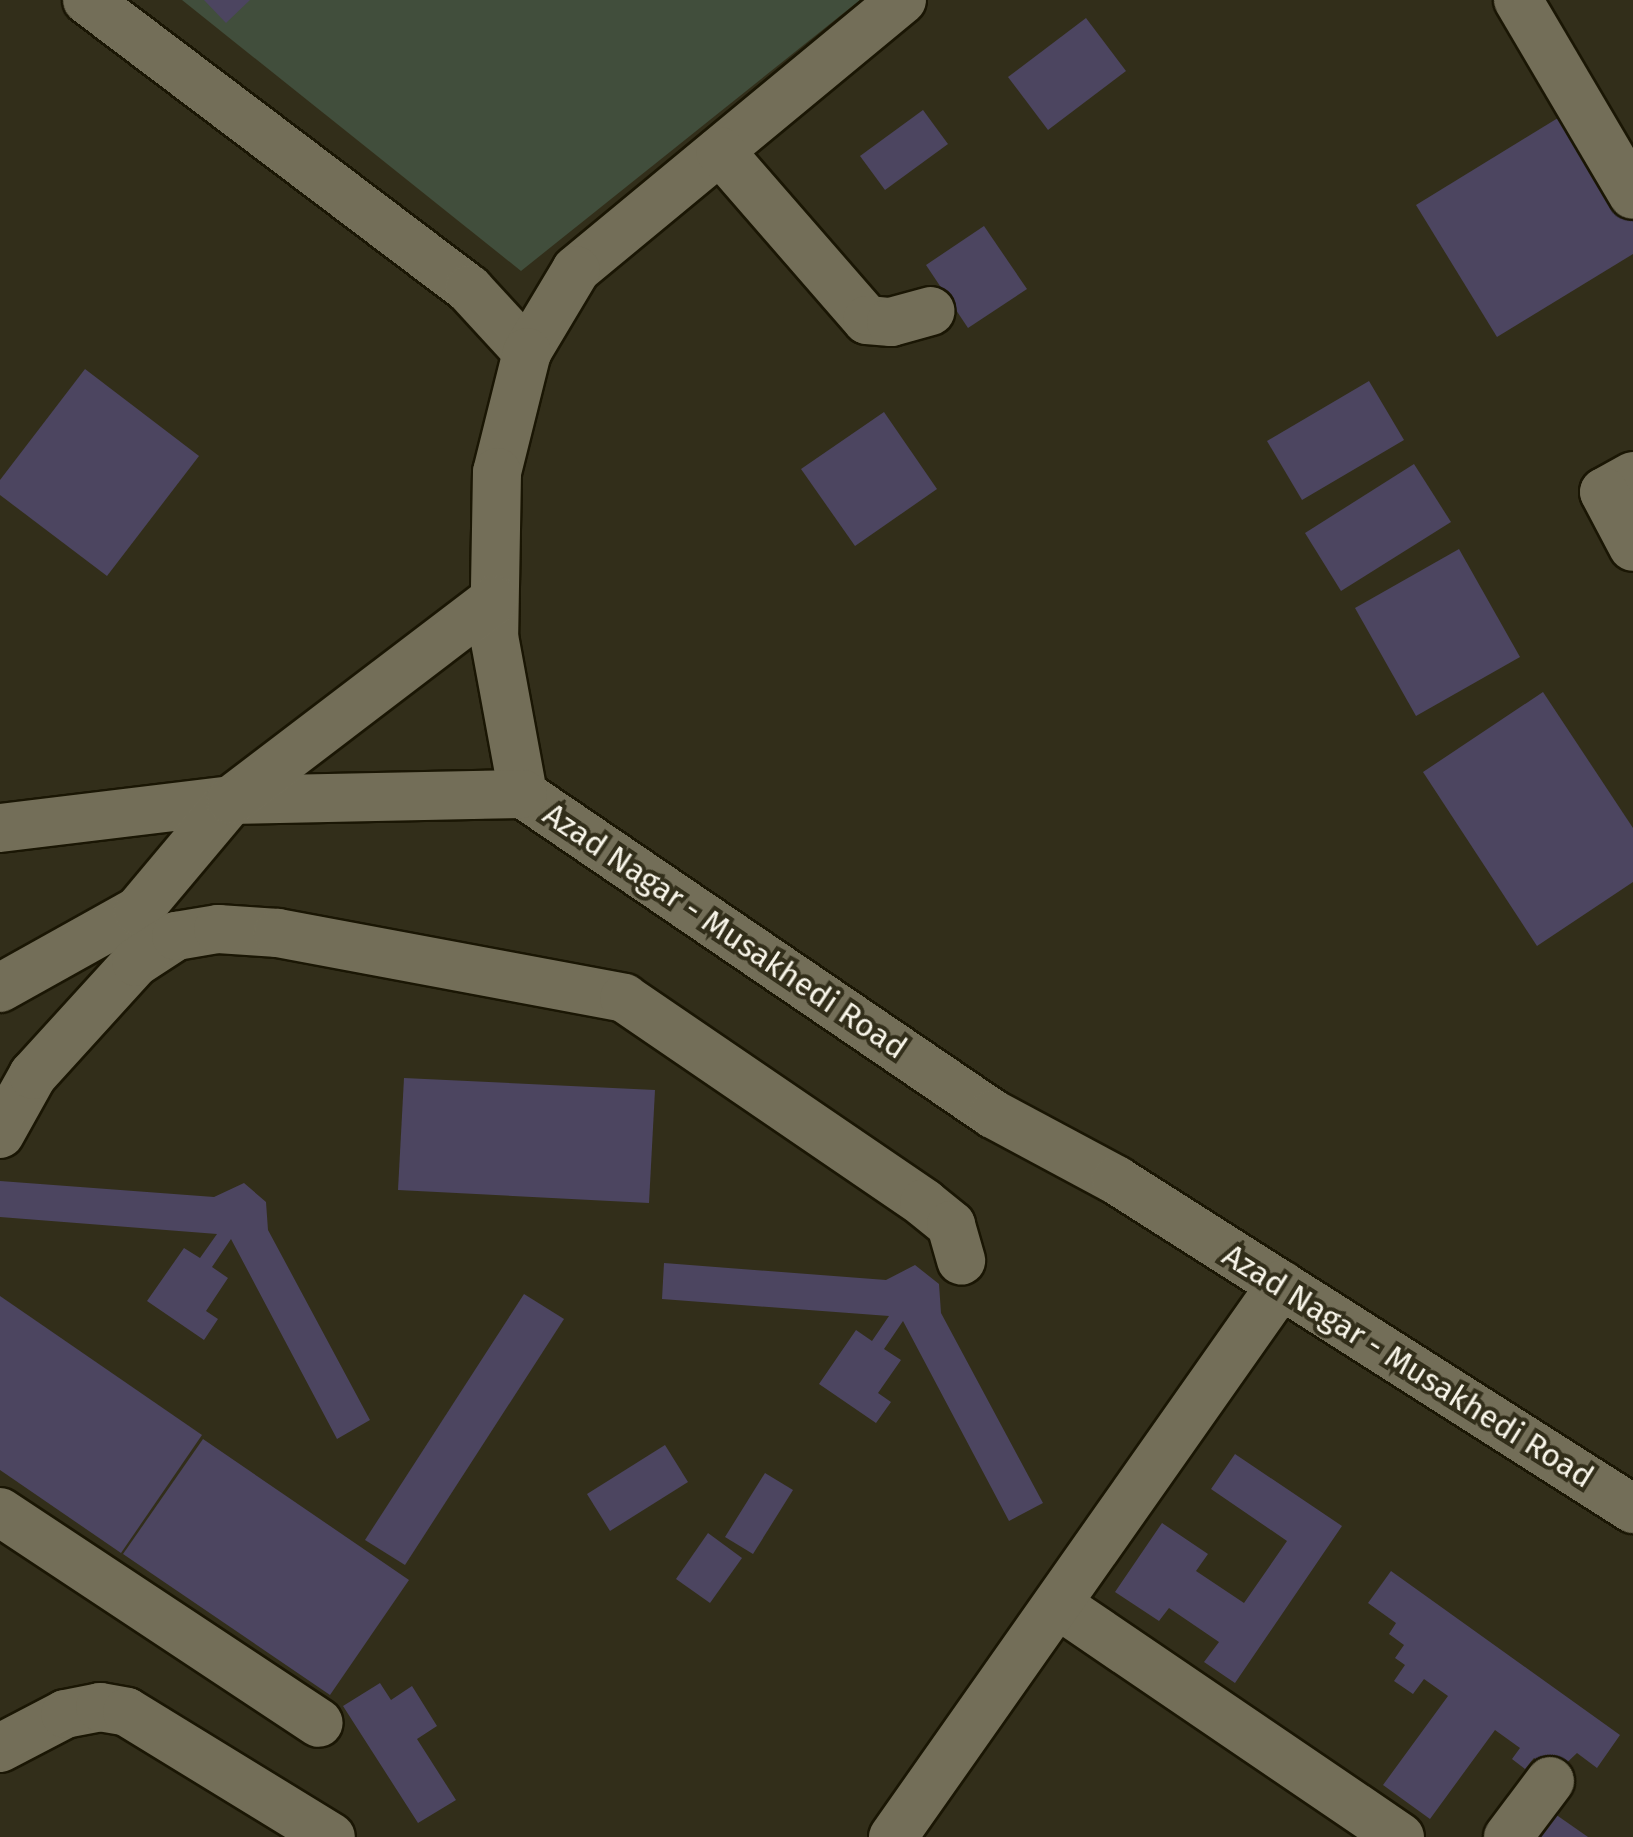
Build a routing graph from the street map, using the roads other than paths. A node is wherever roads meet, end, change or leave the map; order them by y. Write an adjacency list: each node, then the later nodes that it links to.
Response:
1 (87, 0): 7 (street)
2 (902, 0): 4 (street, Azad Nagar - Musakhedi Road)
3 (1518, 0): 5 (street)
4 (720, 151): 6 (street); 7 (street, Azad Nagar - Musakhedi Road)
5 (1633, 196)
6 (931, 311)
7 (527, 352): 10 (street, Azad Nagar - Musakhedi Road)
8 (1633, 476): 9 (street)
9 (1633, 547)
10 (494, 600): 11 (street, Azad Nagar - Musakhedi Road); 12 (street)
11 (524, 794): 12 (street); 19 (street, Azad Nagar - Musakhedi Road)
12 (231, 800): 13 (street); 14 (street)
13 (0, 828)
14 (153, 926): 15 (street); 16 (street); 18 (street)
15 (0, 988)
16 (16, 1064): 17 (street)
17 (0, 1134)
18 (961, 1261)
19 (1281, 1285): 20 (street, Azad Nagar - Musakhedi Road); 22 (street)
20 (1633, 1509)
21 (0, 1512): 23 (street)
22 (1060, 1606): 27 (street); 28 (street)
23 (319, 1722)
24 (0, 1748): 26 (street)
25 (1550, 1781): 29 (street)
26 (331, 1837)
27 (893, 1837)
28 (1400, 1837)
29 (1508, 1837)

